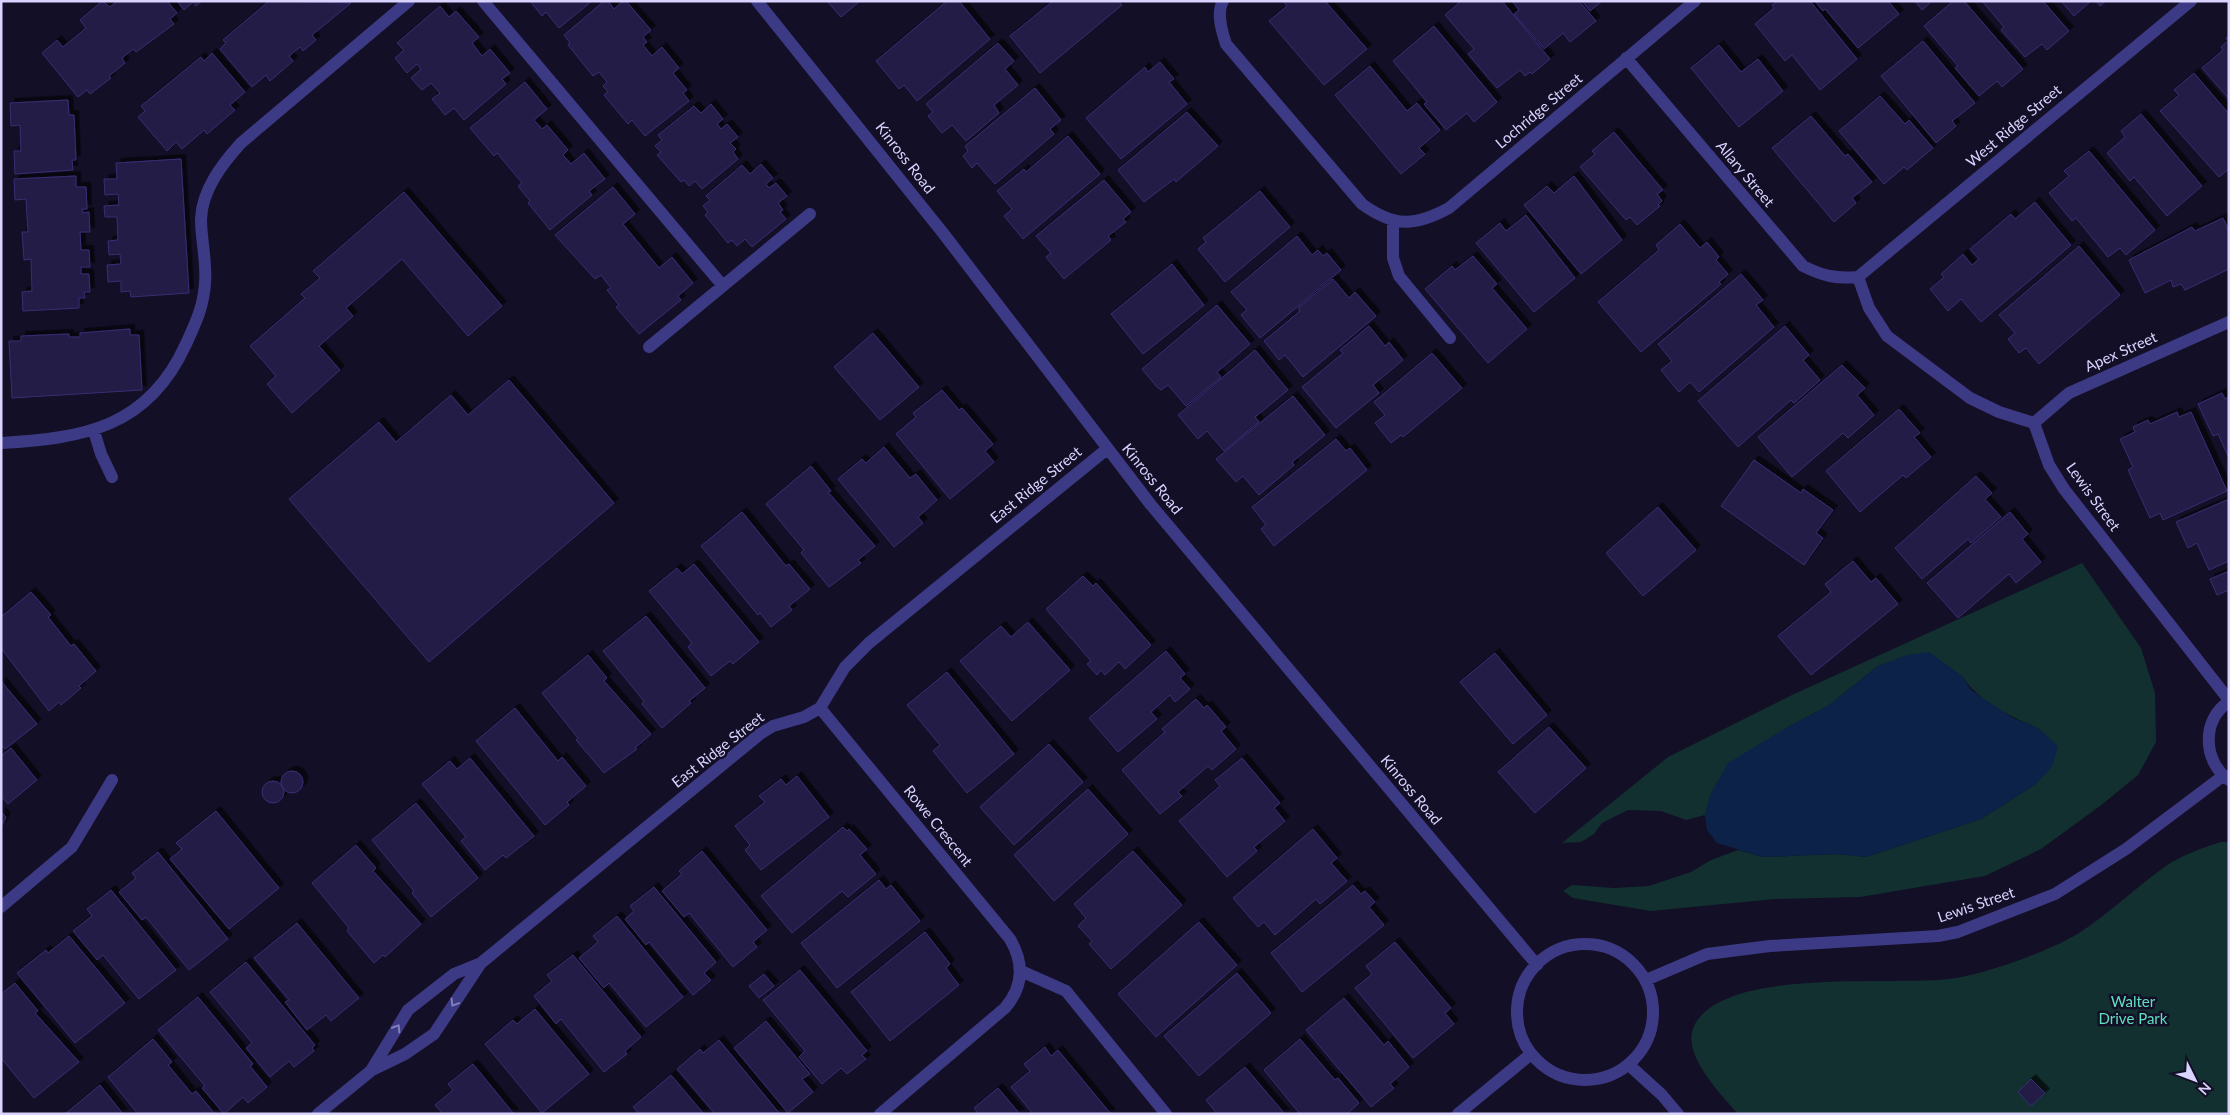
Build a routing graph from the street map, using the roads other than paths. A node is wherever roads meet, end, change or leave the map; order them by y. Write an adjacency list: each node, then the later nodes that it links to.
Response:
1 (409, 1): 16 (street)
2 (483, 1): 11 (street)
3 (757, 1): 18 (street, Kinross Road)
4 (1222, 1): 9 (street, Lochridge Street)
5 (1695, 1): 7 (street, Lochridge Street)
6 (2191, 1): 10 (street, West Ridge Street)
7 (1626, 58): 9 (street, Lochridge Street); 10 (street, Allary Street)
8 (810, 214): 11 (street)
9 (1393, 222): 13 (street)
10 (1858, 277): 15 (street)
11 (723, 286): 14 (street)
12 (2229, 322): 15 (street, Apex Street)
13 (1450, 338)
14 (649, 347)
15 (2034, 424): 20 (street, Lewis Street)
16 (94, 431): 17 (street); 19 (street)
17 (1, 443)
18 (1107, 449): 21 (street, East Ridge Street); 26 (street, Kinross Road)
19 (112, 477)
20 (2229, 701): 22 (street)
21 (820, 708): 25 (street, East Ridge Street); 27 (street, Rowe Crescent)
22 (2226, 778): 28 (street, Lewis Street)
23 (112, 780): 24 (street)
24 (1, 907)
25 (481, 963): 31 (street, East Ridge Street, one-way to 31); 31 (street, East Ridge Street, one-way to 25)
26 (1537, 965): 28 (street); 29 (street)
27 (1021, 971): 33 (street); 34 (street)
28 (1646, 980): 30 (street)
29 (1531, 1054): 30 (street); 35 (street)
30 (1629, 1065): 36 (street)
31 (372, 1070): 32 (street, East Ridge Street)
32 (318, 1114)
33 (880, 1114)
34 (1166, 1114)
35 (1458, 1114)
36 (1678, 1114)

